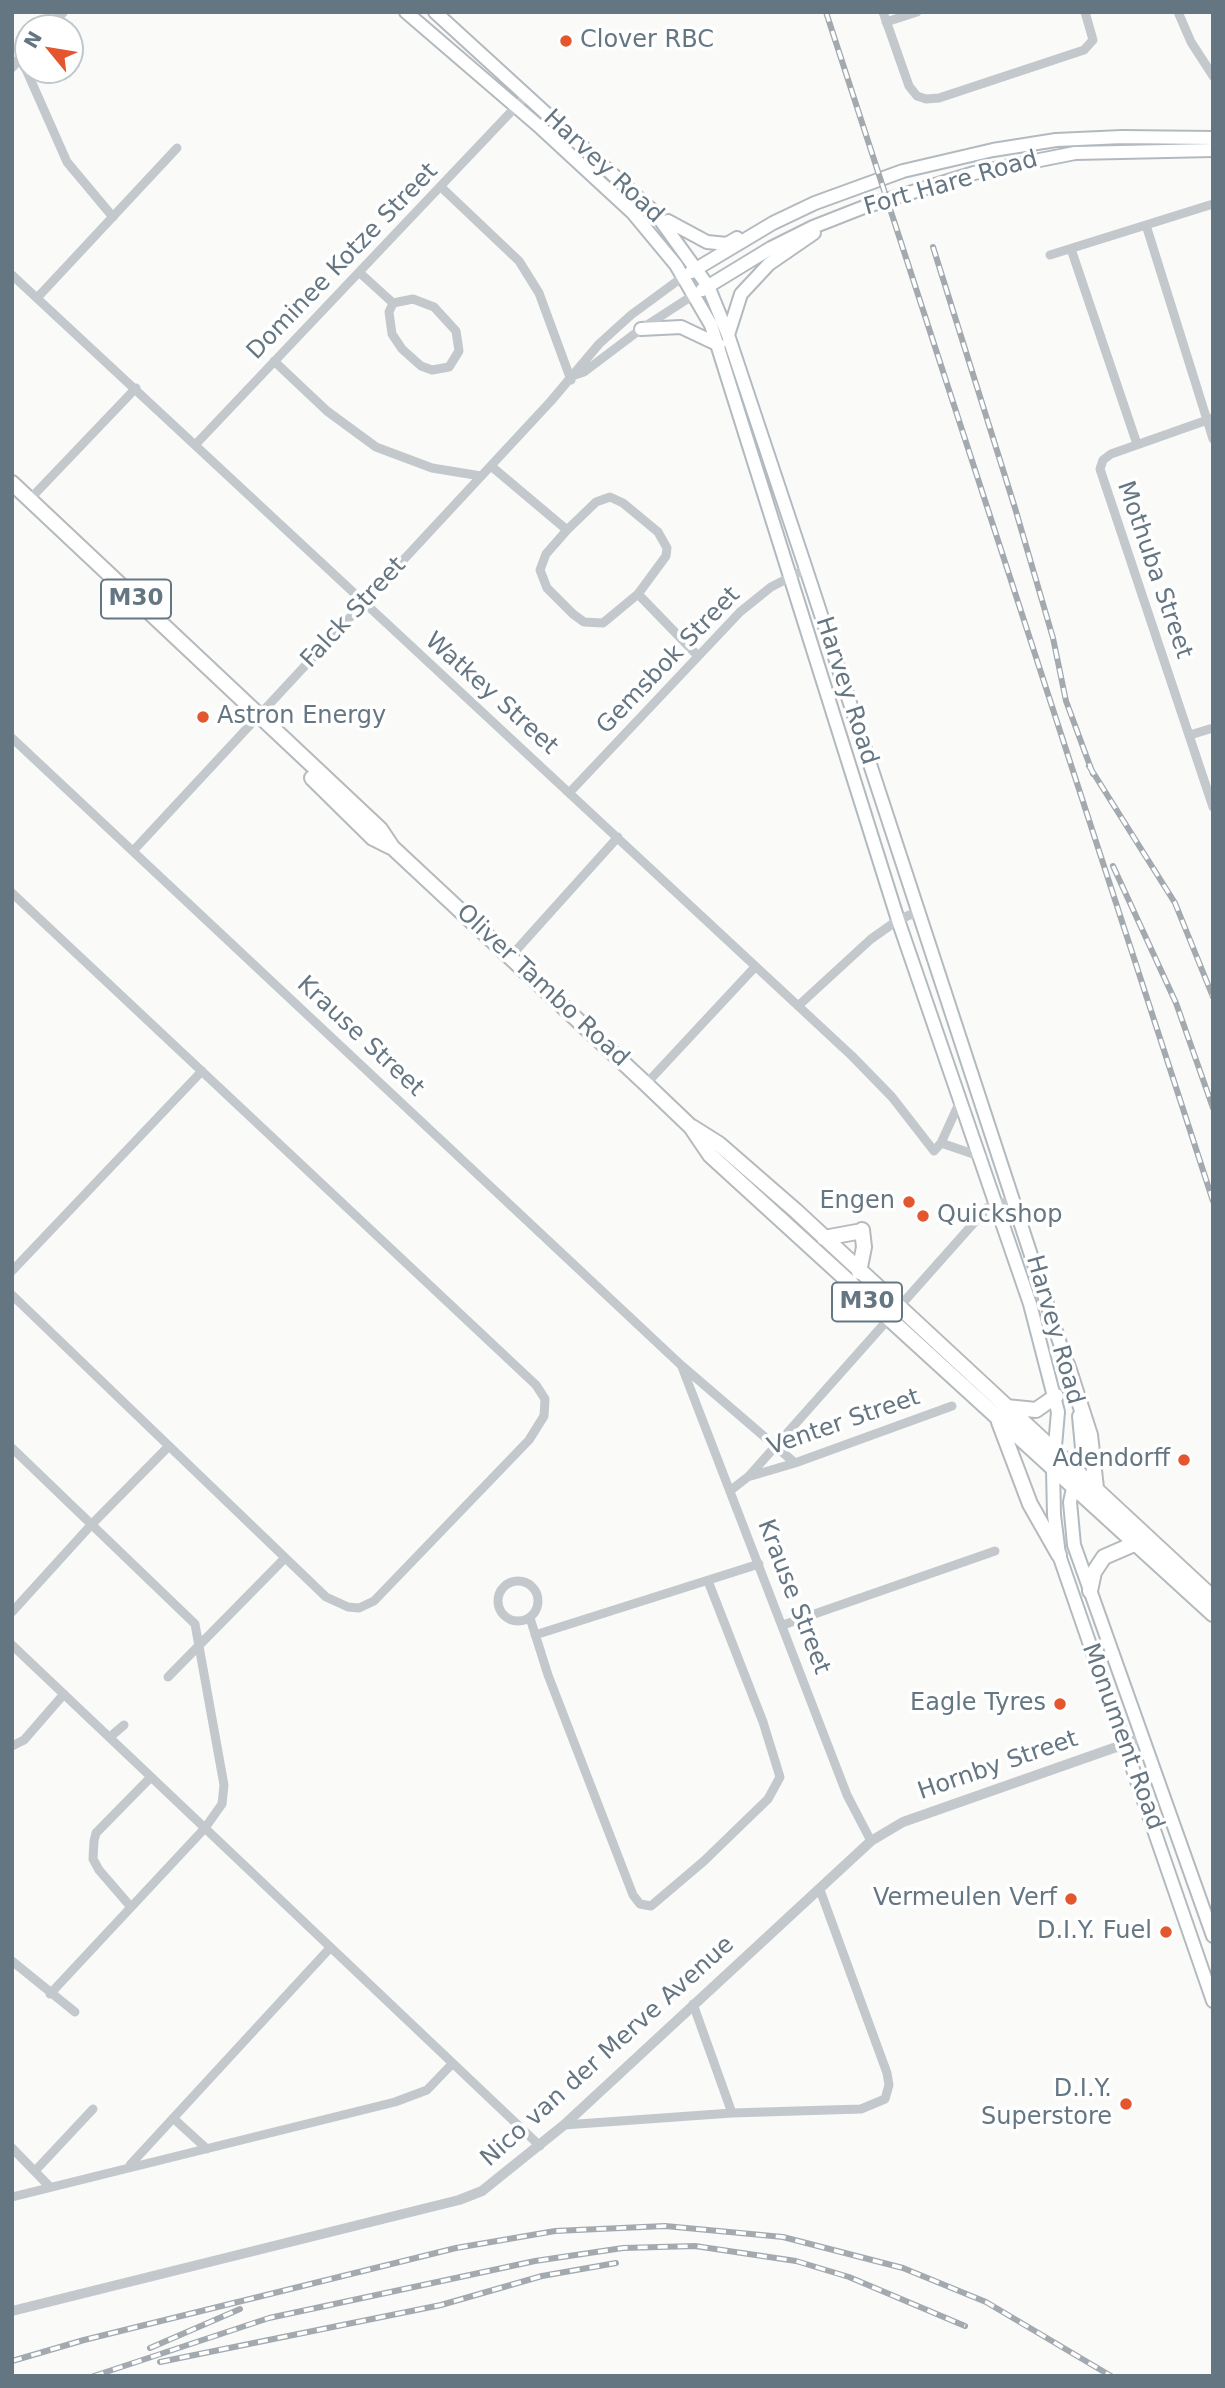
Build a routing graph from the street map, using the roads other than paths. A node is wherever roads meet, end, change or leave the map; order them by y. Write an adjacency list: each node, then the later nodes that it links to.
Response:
1 (406, 12): 11 (main road, Harvey Road)
2 (435, 12): 10 (main road, Harvey Road)
3 (883, 12): 7 (street)
4 (918, 12): 7 (street)
5 (1085, 12): 7 (street)
6 (1178, 12): 8 (street)
7 (886, 22)
8 (1213, 76)
9 (36, 84): 20 (street)
10 (526, 96): 11 (street, Dominee Kotze Street); 18 (main road, Harvey Road)
11 (517, 107): 15 (street, Dominee Kotze Street); 27 (main road, Harvey Road)
12 (1213, 138): 16 (main road, Fort Hare Road)
13 (177, 148): 20 (street)
14 (1213, 150): 19 (main road, Fort Hare Road)
15 (441, 187): 25 (street, Dominee Kotze Street); 35 (street)
16 (815, 203): 18 (main road); 24 (main road, Fort Hare Road)
17 (1213, 204): 21 (street)
18 (656, 214): 24 (main road, Harvey Road)
19 (844, 214): 28 (main road, Fort Hare Road); 33 (main road)
20 (113, 217): 30 (street)
21 (1146, 225): 22 (street); 37 (street)
22 (1071, 248): 23 (street); 40 (street)
23 (1050, 256)
24 (696, 268): 27 (main road, Falck Street); 28 (main road, Harvey Road)
25 (360, 273): 31 (street); 34 (street, Dominee Kotze Street)
26 (12, 275): 30 (street, Watkey Street)
27 (684, 276): 29 (main road, Harvey Road); 35 (street, Falck Street)
28 (708, 286): 29 (main road, Falck Street); 33 (main road, Harvey Road)
29 (695, 294): 32 (street, Falck Street); 33 (main road, Harvey Road)
30 (37, 298): 36 (street, Watkey Street)
31 (393, 303): 31 (street)
32 (641, 329): 33 (main road); 35 (street, Falck Street)
33 (723, 340): 47 (main road, Harvey Road); 48 (main road, Harvey Road)
34 (274, 361): 39 (street, Dominee Kotze Street); 42 (street)
35 (573, 377): 41 (street, Falck Street)
36 (136, 388): 39 (street, Watkey Street); 45 (street)
37 (1210, 419): 38 (street); 40 (street)
38 (1213, 439)
39 (196, 444): 50 (street, Watkey Street)
40 (1138, 444): 54 (street, Mothuba Street)
41 (491, 466): 42 (street, Falck Street); 46 (street)
42 (481, 476): 50 (street, Falck Street)
43 (12, 483): 45 (main road, M30)
44 (12, 496): 52 (main road, M30)
45 (30, 499): 52 (main road, M30)
46 (567, 530): 49 (street); 49 (street)
47 (806, 569): 48 (street, Gemsbok Street); 61 (main road, Harvey Road)
48 (789, 577): 51 (street, Gemsbok Street); 62 (main road, Harvey Road)
49 (638, 594): 51 (street)
50 (363, 603): 52 (street, Falck Street); 56 (street, Watkey Street)
51 (698, 656): 56 (street, Gemsbok Street)
52 (256, 718): 59 (street, Falck Street); 63 (main road, Oliver Tambo Road / M30)
53 (1213, 728): 54 (street)
54 (1190, 735): 57 (street, Mothuba Street)
55 (12, 738): 59 (street, Krause Street)
56 (570, 792): 58 (street, Watkey Street)
57 (1213, 807)
58 (618, 837): 63 (street); 64 (street, Watkey Street)
59 (133, 851): 83 (street, Krause Street)
60 (12, 893): 66 (street)
61 (919, 911): 62 (street); 72 (main road, Harvey Road)
62 (898, 919): 65 (street); 68 (main road, Harvey Road)
63 (511, 956): 67 (main road, Oliver Tambo Road / M30)
64 (755, 967): 65 (street, Watkey Street); 67 (street)
65 (798, 1006): 70 (street, Watkey Street)
66 (202, 1071): 75 (street); 102 (street)
67 (646, 1084): 69 (main road, Oliver Tambo Road / M30)
68 (961, 1098): 70 (street); 71 (main road, Harvey Road)
69 (691, 1127): 74 (main road, Oliver Tambo Road / M30); 81 (main road, Oliver Tambo Road / M30)
70 (941, 1143): 71 (street)
71 (982, 1157): 73 (main road, Harvey Road)
72 (1015, 1202): 73 (street); 78 (main road, Harvey Road)
73 (997, 1203): 79 (main road, Harvey Road); 80 (street)
74 (824, 1238): 76 (main road, Oliver Tambo Road / M30); 76 (main road)
75 (12, 1271)
76 (859, 1272): 80 (main road, Oliver Tambo Road / M30)
77 (12, 1295): 87 (street)
78 (1046, 1299): 79 (main road); 82 (main road, Harvey Road)
79 (1030, 1304): 84 (main road, Harvey Road)
80 (898, 1309): 81 (street); 86 (main road, Oliver Tambo Road / M30)
81 (888, 1320): 86 (main road, Oliver Tambo Road / M30); 88 (street)
82 (1067, 1364): 93 (main road, Harvey Road); 96 (main road)
83 (681, 1365): 88 (street, Krause Street); 97 (street, Krause Street)
84 (1056, 1396): 86 (main road); 90 (main road, Harvey Road)
85 (952, 1406): 91 (street, Venter Street)
86 (1001, 1413): 90 (main road, Oliver Tambo Road / M30); 92 (main road, Oliver Tambo Road / M30); 101 (main road)
87 (169, 1446): 98 (street); 102 (street)
88 (774, 1446): 91 (street, Krause Street); 94 (street)
89 (12, 1448): 98 (street)
90 (1056, 1452): 92 (main road, Harvey Road); 93 (main road, Oliver Tambo Road / M30)
91 (795, 1463): 94 (street, Venter Street)
92 (1053, 1469): 95 (main road, Oliver Tambo Road / M30); 101 (main road, Monument Road)
93 (1077, 1470): 95 (main road, Harvey Road); 96 (main road, Oliver Tambo Road / M30)
94 (749, 1476): 97 (street)
95 (1073, 1488): 99 (main road, Oliver Tambo Road / M30); 105 (main road, Monument Road)
96 (1096, 1488): 106 (main road, Oliver Tambo Road / M30)
97 (731, 1490): 103 (street, Krause Street)
98 (92, 1524): 107 (street); 112 (street)
99 (1134, 1544): 105 (main road); 108 (main road, Oliver Tambo Road / M30)
100 (995, 1551): 110 (street)
101 (1059, 1555): 119 (main road, Monument Road)
102 (285, 1558): 112 (street)
103 (759, 1564): 104 (street); 110 (street, Krause Street)
104 (708, 1581): 111 (street); 111 (street)
105 (1090, 1591): 118 (main road, Monument Road)
106 (1213, 1598)
107 (12, 1612)
108 (1213, 1615)
109 (530, 1618): 109 (street); 111 (street)
110 (783, 1625): 123 (street, Krause Street)
111 (535, 1635)
112 (201, 1641): 114 (street); 122 (street)
113 (12, 1645): 115 (street)
114 (168, 1677)
115 (65, 1694): 117 (street); 120 (street)
116 (124, 1725): 117 (street)
117 (110, 1737): 121 (street)
118 (1142, 1738): 119 (street, Hornby Street); 126 (main road, Monument Road)
119 (1126, 1744): 123 (street, Hornby Street); 130 (main road, Monument Road)
120 (12, 1746)
121 (151, 1777): 122 (street); 125 (street)
122 (205, 1828): 125 (street); 127 (street)
123 (871, 1842): 124 (street, Nico van der Merve Avenue)
124 (820, 1890): 131 (street, Nico van der Merve Avenue); 135 (street)
125 (131, 1908): 129 (street)
126 (1213, 1936)
127 (330, 1948): 133 (street); 136 (street)
128 (12, 1961): 129 (street)
129 (50, 1994): 132 (street)
130 (1213, 2001)
131 (694, 2004): 135 (street); 137 (street, Nico van der Merve Avenue)
132 (75, 2012)
133 (452, 2064): 138 (street); 140 (street)
134 (93, 2109): 142 (street)
135 (732, 2113): 137 (street)
136 (173, 2118): 140 (street); 141 (street)
137 (564, 2125): 138 (street, Nico van der Merve Avenue)
138 (540, 2146): 145 (street, Nico van der Merve Avenue)
139 (12, 2148): 142 (street)
140 (207, 2149): 141 (street)
141 (129, 2166): 143 (street)
142 (35, 2171): 143 (street)
143 (50, 2187): 144 (street)
144 (12, 2197)
145 (12, 2311)

